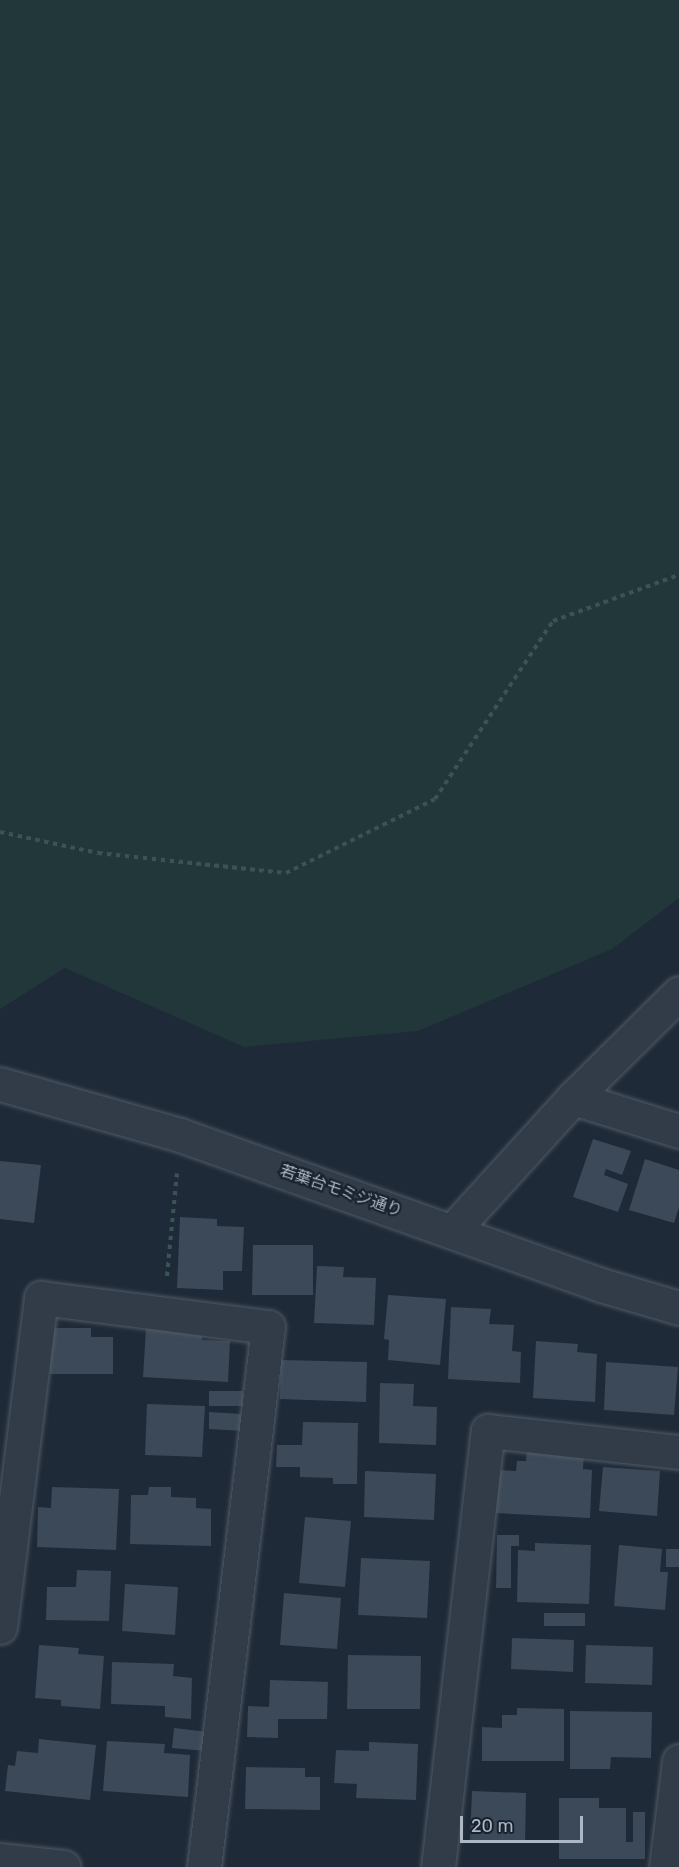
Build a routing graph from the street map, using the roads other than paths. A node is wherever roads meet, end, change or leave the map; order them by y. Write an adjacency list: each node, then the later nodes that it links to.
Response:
1 (679, 993): 3 (street)
2 (0, 1084): 5 (street, 若葉台モミジ通り)
3 (573, 1098): 4 (street); 5 (street)
4 (679, 1131)
5 (453, 1230): 6 (street, 若葉台モミジ通り)
6 (679, 1308)
7 (679, 1452): 13 (street)
8 (0, 1627): 12 (street)
9 (679, 1761): 14 (street)
10 (10, 1863): 11 (street)
11 (64, 1867)
12 (204, 1867)
13 (438, 1867)
14 (666, 1867)

